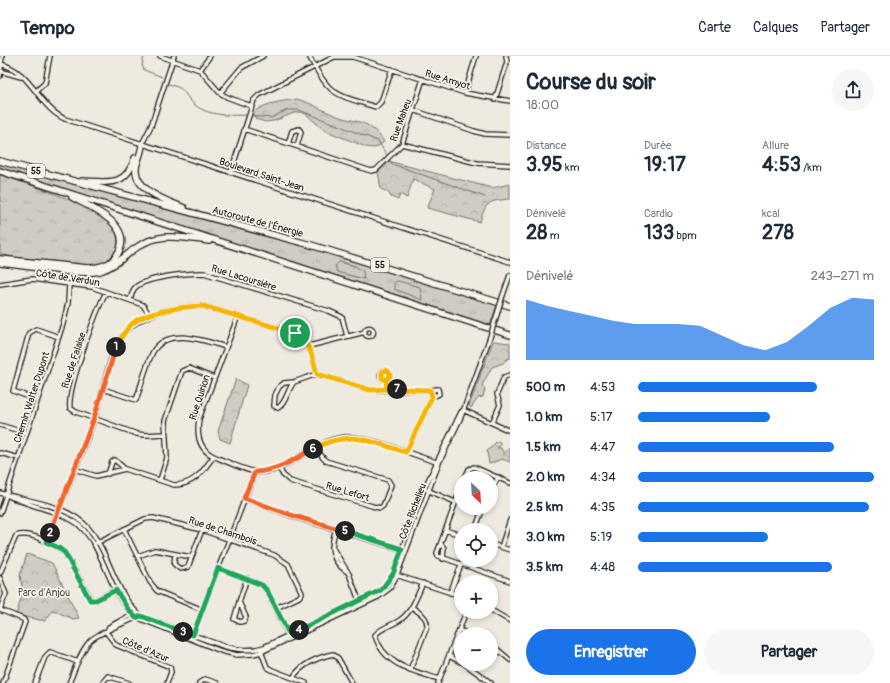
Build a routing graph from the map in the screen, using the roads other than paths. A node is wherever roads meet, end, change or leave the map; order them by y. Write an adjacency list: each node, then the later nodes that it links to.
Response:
1 (2, 56): 11 (street)
2 (50, 56): 19 (street)
3 (160, 56): 10 (street)
4 (210, 56): 14 (street)
5 (263, 56): 20 (street)
6 (309, 56): 12 (street)
7 (343, 56): 12 (street, Rue Amyot); 13 (street, Rue Amyot)
8 (476, 56): 21 (street)
9 (506, 56): 22 (street)
10 (173, 58): 14 (street); 28 (street)
11 (1, 64): 15 (street); 17 (street, Boulevard Saint-Jean)
12 (315, 67): 13 (street); 24 (street, Rue Amyot)
13 (392, 69): 18 (street, Rue Amyot)
14 (200, 70): 20 (street)
15 (0, 71): 16 (street); 17 (street)
16 (0, 76)
17 (24, 78): 19 (street, Boulevard Saint-Jean)
18 (423, 79): 21 (street, Rue Amyot); 25 (street, Rue Maheu)
19 (36, 91): 28 (street, Boulevard Saint-Jean)
20 (220, 93): 24 (street)
21 (465, 93): 22 (street, Rue Amyot)
22 (495, 100): 23 (street, Rue Amyot)
23 (510, 101)
24 (251, 106): 26 (street, Rue Amyot)
25 (412, 110): 27 (street); 30 (street, Rue Maheu)
26 (244, 129): 29 (street, Rue Maheu); 35 (street, Rue Amyot)
27 (510, 135)
28 (142, 144): 35 (street, Boulevard Saint-Jean); 36 (highway); 38 (highway)
29 (288, 144): 31 (street, Rue Maheu); 31 (street)
30 (402, 144): 31 (street, Rue Maheu); 33 (street)
31 (297, 146)
32 (0, 161): 36 (highway, Autoroute de l'Énergie / 55)
33 (510, 165)
34 (0, 171): 37 (highway, 55)
35 (231, 172): 41 (street, Boulevard Saint-Jean)
36 (73, 180): 38 (highway, Autoroute de l'Énergie / 55)
37 (62, 191): 39 (highway, 55); 40 (highway)
38 (199, 215): 48 (highway, Autoroute de l'Énergie / 55)
39 (225, 244): 42 (highway); 52 (highway, 55)
40 (0, 259)
41 (510, 262)
42 (0, 263)
43 (510, 275): 67 (street, Côte Richelieu, bridge)
44 (0, 284): 45 (street, Côte de Verdun)
45 (69, 284): 46 (street, Côte de Verdun); 54 (street, Chemin Walter Dupont)
46 (106, 292): 47 (street, Côte de Verdun); 68 (street, Rue de Falaise)
47 (130, 300): 49 (street, Côte de Verdun); 53 (street, Rue Lacoursière)
48 (510, 306)
49 (150, 316): 50 (street); 62 (street)
50 (238, 316): 55 (street); 56 (street, Rue Quirion)
51 (365, 332): 53 (street)
52 (510, 335)
53 (347, 336): 55 (street)
54 (59, 337): 66 (street, Chemin Walter Dupont); 66 (street)
55 (309, 346): 57 (street)
56 (226, 347): 59 (street, Rue Quirion); 62 (street)
57 (317, 374): 61 (street); 63 (street)
58 (510, 375): 69 (street)
59 (214, 378): 73 (street); 77 (street, Rue Quirion)
60 (386, 380): 63 (street)
61 (294, 382): 61 (street)
62 (104, 389): 68 (street)
63 (387, 389): 64 (street)
64 (430, 390): 65 (street); 65 (street)
65 (432, 397): 76 (street)
66 (37, 400): 72 (street, Chemin Walter Dupont)
67 (462, 410): 69 (street); 79 (street, Côte Richelieu)
68 (94, 418): 73 (street, Rue de Falaise); 81 (street)
69 (492, 423): 71 (street)
70 (0, 425): 72 (street)
71 (510, 430)
72 (26, 433): 78 (street, Chemin Walter Dupont)
73 (165, 434): 88 (street)
74 (316, 448): 76 (street, Rue Quirion); 80 (street, Rue Quirion); 80 (street, Rue Lefort)
75 (0, 452): 78 (street)
76 (406, 452): 79 (street, Rue Quirion)
77 (213, 456): 85 (street, Rue Quirion); 88 (street)
78 (19, 458): 93 (street, Chemin Walter Dupont)
79 (437, 463): 90 (street, Côte Richelieu); 91 (street, Côte Richelieu)
80 (279, 468): 85 (street, Rue Quirion)
81 (74, 469): 86 (street); 97 (street)
82 (125, 469): 86 (street); 86 (street); 88 (street)
83 (468, 471): 84 (street)
84 (483, 471)
85 (255, 472): 94 (street)
86 (108, 474)
87 (498, 478): 89 (street)
88 (160, 480)
89 (510, 483)
90 (424, 489): 91 (street); 113 (street, Côte Richelieu)
91 (429, 491): 95 (street); 113 (street, Côte Richelieu)
92 (0, 493): 93 (street, Côte Richelieu)
93 (7, 495): 97 (street, Côte Richelieu); 98 (street, Chemin Walter Dupont); 99 (street, Côte Richelieu)
94 (244, 498): 101 (street); 106 (street)
95 (454, 502)
96 (454, 505): 104 (street)
97 (59, 510): 99 (street); 108 (street, Côte Richelieu)
98 (0, 513)
99 (57, 514): 107 (street); 109 (street, Côte Richelieu)
100 (510, 520): 112 (street)
101 (336, 528): 113 (street); 134 (street)
102 (124, 529): 103 (street, Rue de Chambois); 108 (street, Rue de Chambois); 116 (street)
103 (202, 530): 106 (street, Rue de Chambois); 117 (street)
104 (446, 530): 105 (street); 110 (street)
105 (454, 533)
106 (230, 539): 122 (street); 135 (street, Rue de Chambois)
107 (46, 542): 123 (street); 130 (street)
108 (97, 542): 109 (street, Rue de Chambois); 129 (street, Côte Richelieu)
109 (93, 544): 130 (street, Côte Richelieu)
110 (441, 544): 118 (street); 118 (street)
111 (498, 546): 112 (street)
112 (501, 547): 114 (street)
113 (404, 550): 124 (street, Côte Richelieu)
114 (510, 550)
115 (175, 554): 116 (street); 117 (street); 117 (street)
116 (138, 556): 138 (street)
117 (191, 556)
118 (443, 559): 119 (street)
119 (454, 563)
120 (460, 567): 131 (street)
121 (467, 567): 127 (street)
122 (218, 568): 126 (street); 138 (street)
123 (0, 573)
124 (395, 575): 128 (street); 134 (street, Côte Richelieu)
125 (0, 578): 137 (street)
126 (247, 578): 133 (street); 135 (street)
127 (510, 581)
128 (423, 583): 131 (street); 136 (street)
129 (120, 588): 130 (street); 140 (street, Côte Richelieu)
130 (116, 590): 140 (street, Côte Richelieu)
131 (450, 592): 132 (street)
132 (454, 593)
133 (239, 602): 133 (street)
134 (360, 603): 143 (street, Côte Richelieu)
135 (276, 608): 143 (street)
136 (412, 608): 152 (street); 152 (street)
137 (0, 609): 156 (street)
138 (203, 610): 144 (street)
139 (498, 614): 141 (street)
140 (135, 615): 142 (street); 144 (street, Côte Richelieu); 144 (street, Côte Richelieu)
141 (510, 621)
142 (106, 632): 151 (street); 161 (street, Côte d'Azur)
143 (290, 636): 146 (street, Côte Richelieu)
144 (192, 637): 146 (street, Côte Richelieu)
145 (454, 644): 148 (street)
146 (260, 650): 154 (street)
147 (498, 650): 150 (street)
148 (449, 656): 149 (street); 155 (street)
149 (454, 658)
150 (510, 660)
151 (78, 662): 157 (street); 158 (street)
152 (410, 670): 155 (street)
153 (475, 671): 166 (street)
154 (293, 678): 164 (street); 165 (street)
155 (438, 681)
156 (3, 683)
157 (35, 683)
158 (69, 683)
159 (102, 683): 160 (street)
160 (129, 683)
161 (167, 683)
162 (199, 683): 163 (street)
163 (217, 683)
164 (306, 683)
165 (352, 683)
166 (491, 683)

